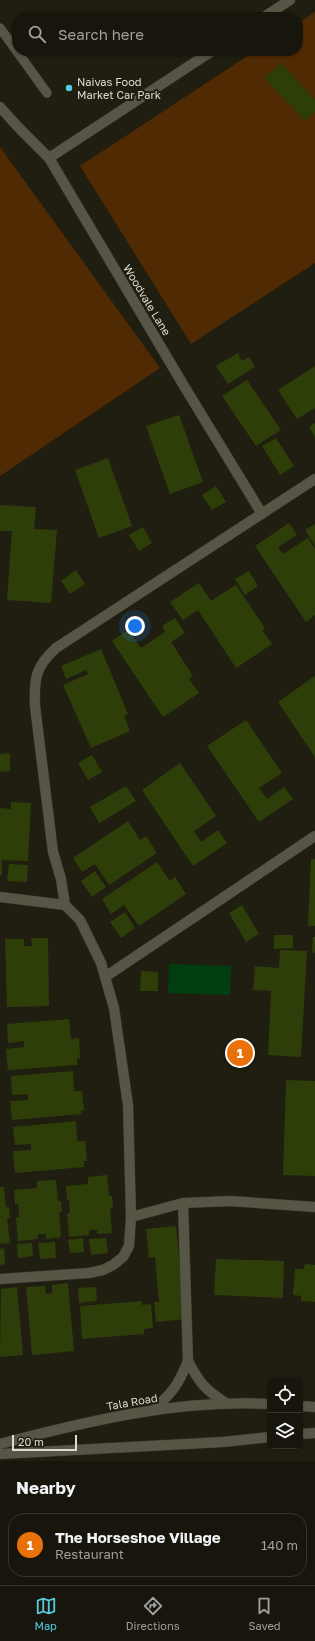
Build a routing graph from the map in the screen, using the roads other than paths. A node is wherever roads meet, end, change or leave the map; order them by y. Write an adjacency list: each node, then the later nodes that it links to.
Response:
1 (290, 0): 2 (street)
2 (272, 12)
3 (0, 28): 4 (lane)
4 (12, 45)
5 (20, 56): 7 (lane)
6 (204, 56): 9 (street)
7 (47, 93)
8 (0, 107): 9 (street, Woodvale Lane)
9 (49, 158): 11 (street, Woodvale Lane)
10 (315, 479): 11 (street)
11 (262, 514): 14 (street)
12 (315, 836): 15 (street)
13 (0, 897): 14 (street)
14 (65, 905): 15 (street)
15 (104, 976): 18 (street)
16 (183, 1203): 17 (street); 18 (street); 20 (street)
17 (315, 1207)
18 (131, 1217): 19 (street)
19 (0, 1279)
20 (188, 1361): 21 (street); 25 (street)
21 (227, 1403): 22 (street, Tala Road); 25 (street, Tala Road)
22 (267, 1404)
23 (303, 1406): 24 (street)
24 (315, 1407)
25 (154, 1410): 29 (street, Tala Road)
26 (315, 1433): 27 (street)
27 (303, 1434)
28 (267, 1437): 30 (street)
29 (0, 1444)
30 (0, 1454)

